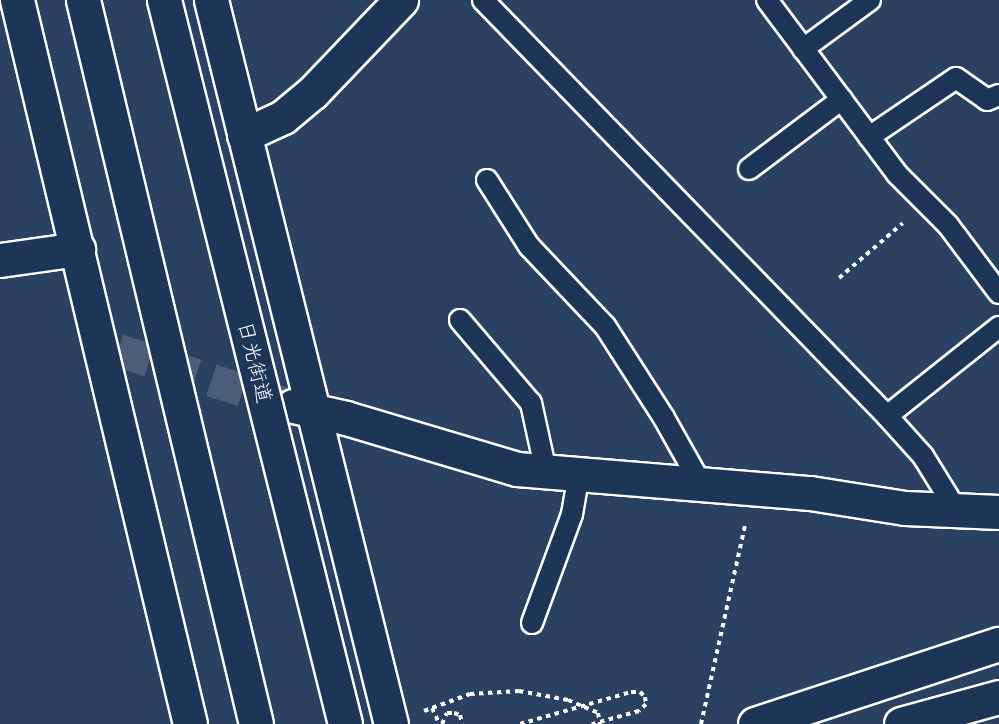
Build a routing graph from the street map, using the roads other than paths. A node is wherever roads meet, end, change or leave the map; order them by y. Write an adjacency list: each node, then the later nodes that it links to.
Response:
1 (17, 0): 16 (main road)
2 (83, 0): 32 (main road, bridge)
3 (164, 0): 33 (main road, 日光街道, bridge)
4 (211, 0): 12 (main road)
5 (401, 0): 12 (main road)
6 (483, 0): 22 (lane)
7 (767, 0): 9 (lane)
8 (870, 0): 9 (lane)
9 (803, 49): 11 (lane)
10 (999, 95): 13 (lane)
11 (842, 99): 13 (lane); 14 (lane)
12 (244, 135): 21 (main road)
13 (869, 137): 18 (lane)
14 (749, 169)
15 (488, 180): 25 (lane)
16 (78, 249): 17 (main road); 31 (main road)
17 (0, 260)
18 (999, 293)
19 (460, 320): 23 (lane)
20 (999, 327): 22 (lane)
21 (304, 409): 23 (main road); 34 (main road)
22 (887, 416): 26 (lane)
23 (546, 472): 24 (main road)
24 (579, 474): 25 (main road); 28 (lane)
25 (701, 484): 26 (main road)
26 (957, 511): 27 (main road)
27 (999, 512)
28 (532, 623)
29 (999, 644): 35 (main road)
30 (999, 697): 36 (main road)
31 (190, 724)
32 (256, 724)
33 (345, 724)
34 (392, 724)
35 (755, 724)
36 (901, 724)

